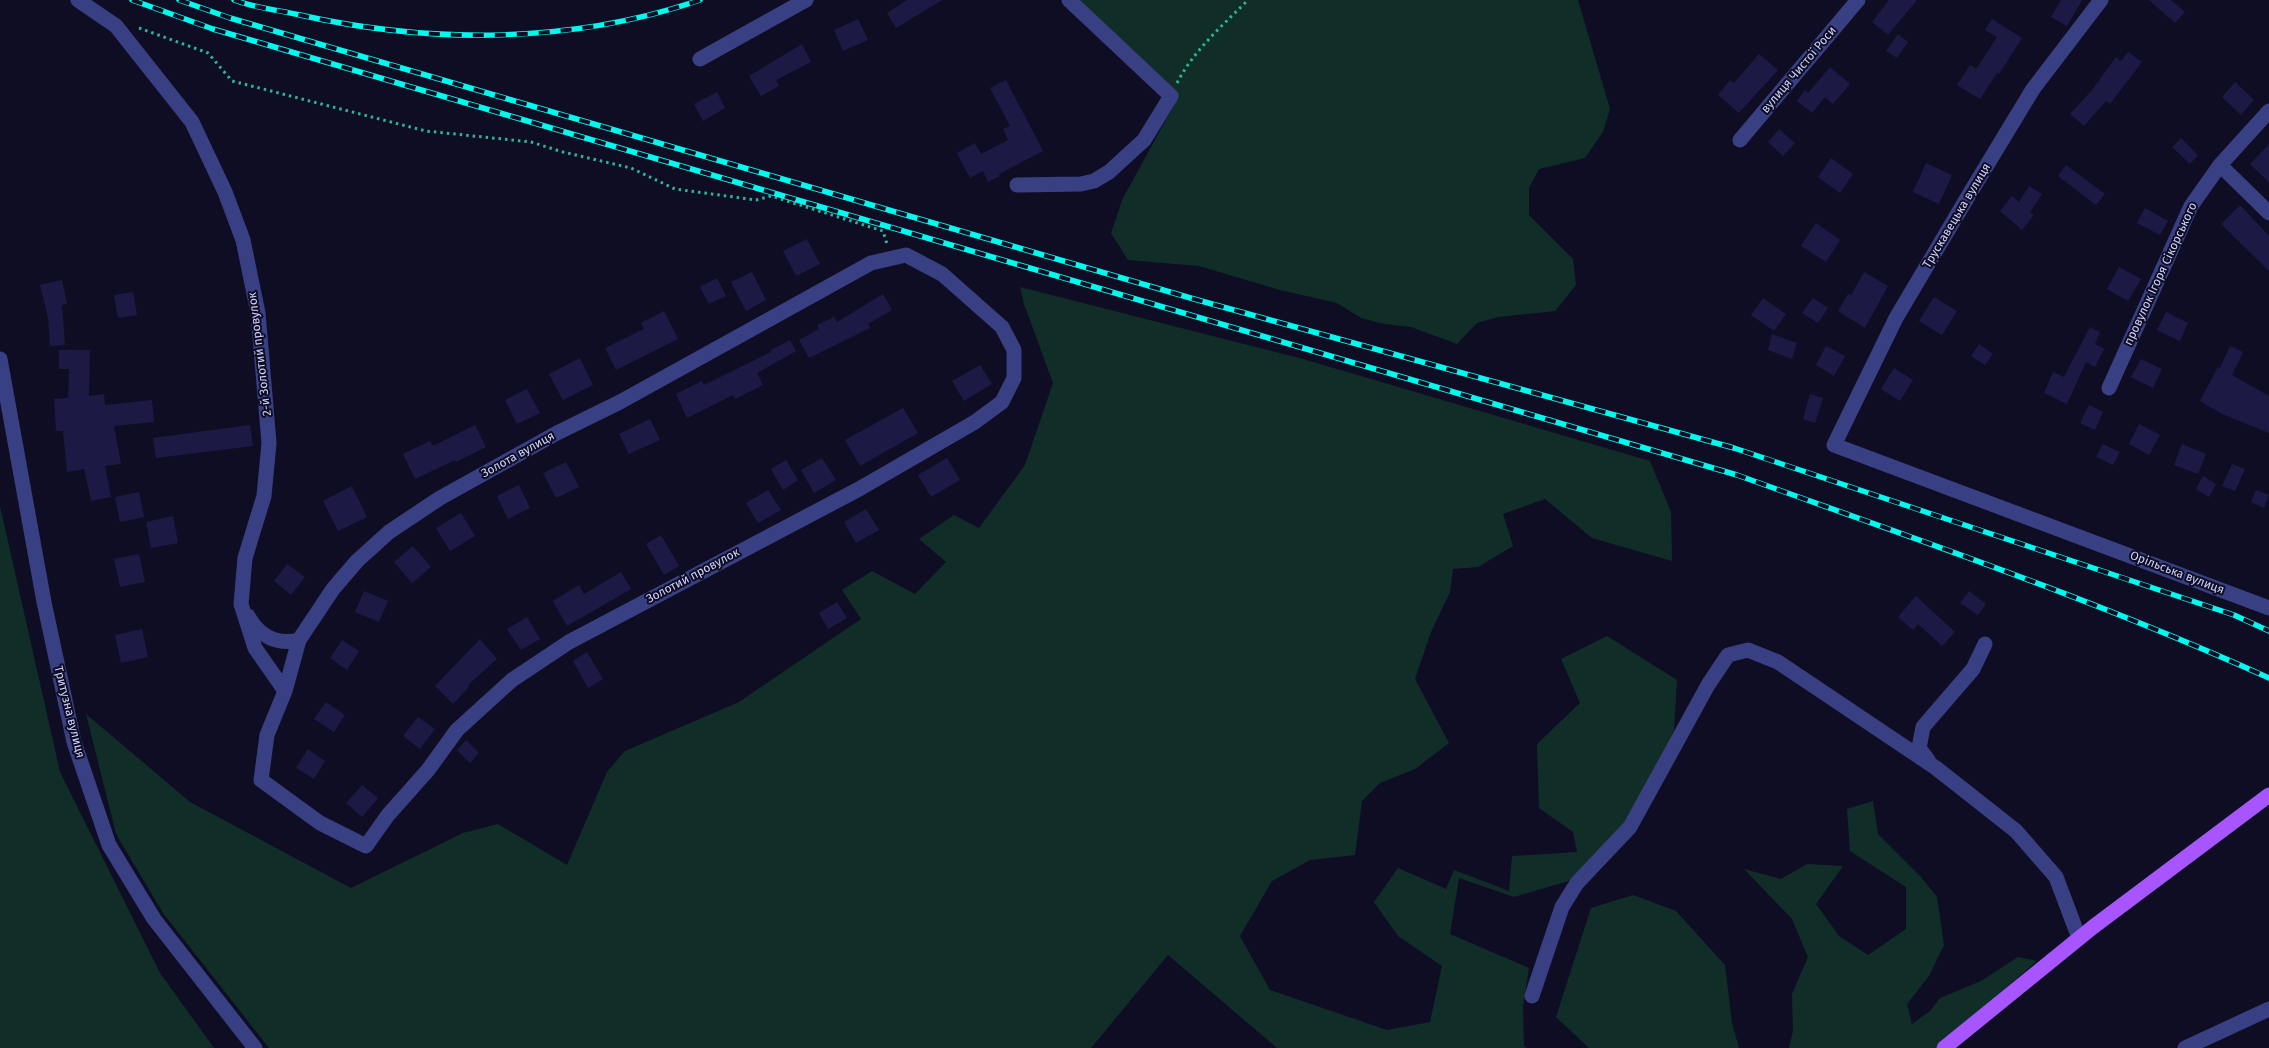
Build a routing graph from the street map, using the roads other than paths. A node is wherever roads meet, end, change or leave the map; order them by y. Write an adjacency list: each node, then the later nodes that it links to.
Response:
1 (78, 0): 16 (street, 2-й Золотий провулок)
2 (806, 0): 6 (street)
3 (1069, 0): 10 (street)
4 (1858, 0): 8 (street, вулиця Чистої Роси)
5 (2101, 0): 15 (street, Трускавецька вулиця)
6 (700, 59)
7 (2269, 111): 9 (street, провулок Ігоря Сікорського)
8 (1740, 140)
9 (2220, 165): 11 (street); 14 (street, провулок Ігоря Сікорського)
10 (1017, 186)
11 (2269, 213)
12 (899, 257): 18 (street, Золота вулиця); 22 (street, Золотий провулок)
13 (0, 359): 27 (street, Тритузна вулиця)
14 (2109, 388)
15 (1834, 445): 17 (street, Орільська вулиця)
16 (242, 604): 18 (street); 20 (street, 2-й Золотий провулок)
17 (2269, 608)
18 (299, 640): 20 (street, Золота вулиця)
19 (1985, 644): 21 (street)
20 (285, 690): 22 (street, Золота вулиця)
21 (1936, 768): 24 (street); 25 (street)
22 (260, 780)
23 (2269, 795): 24 (main road)
24 (2079, 938): 28 (main road)
25 (1532, 996)
26 (2269, 1009): 29 (street)
27 (255, 1048)
28 (1944, 1048)
29 (2185, 1048)

